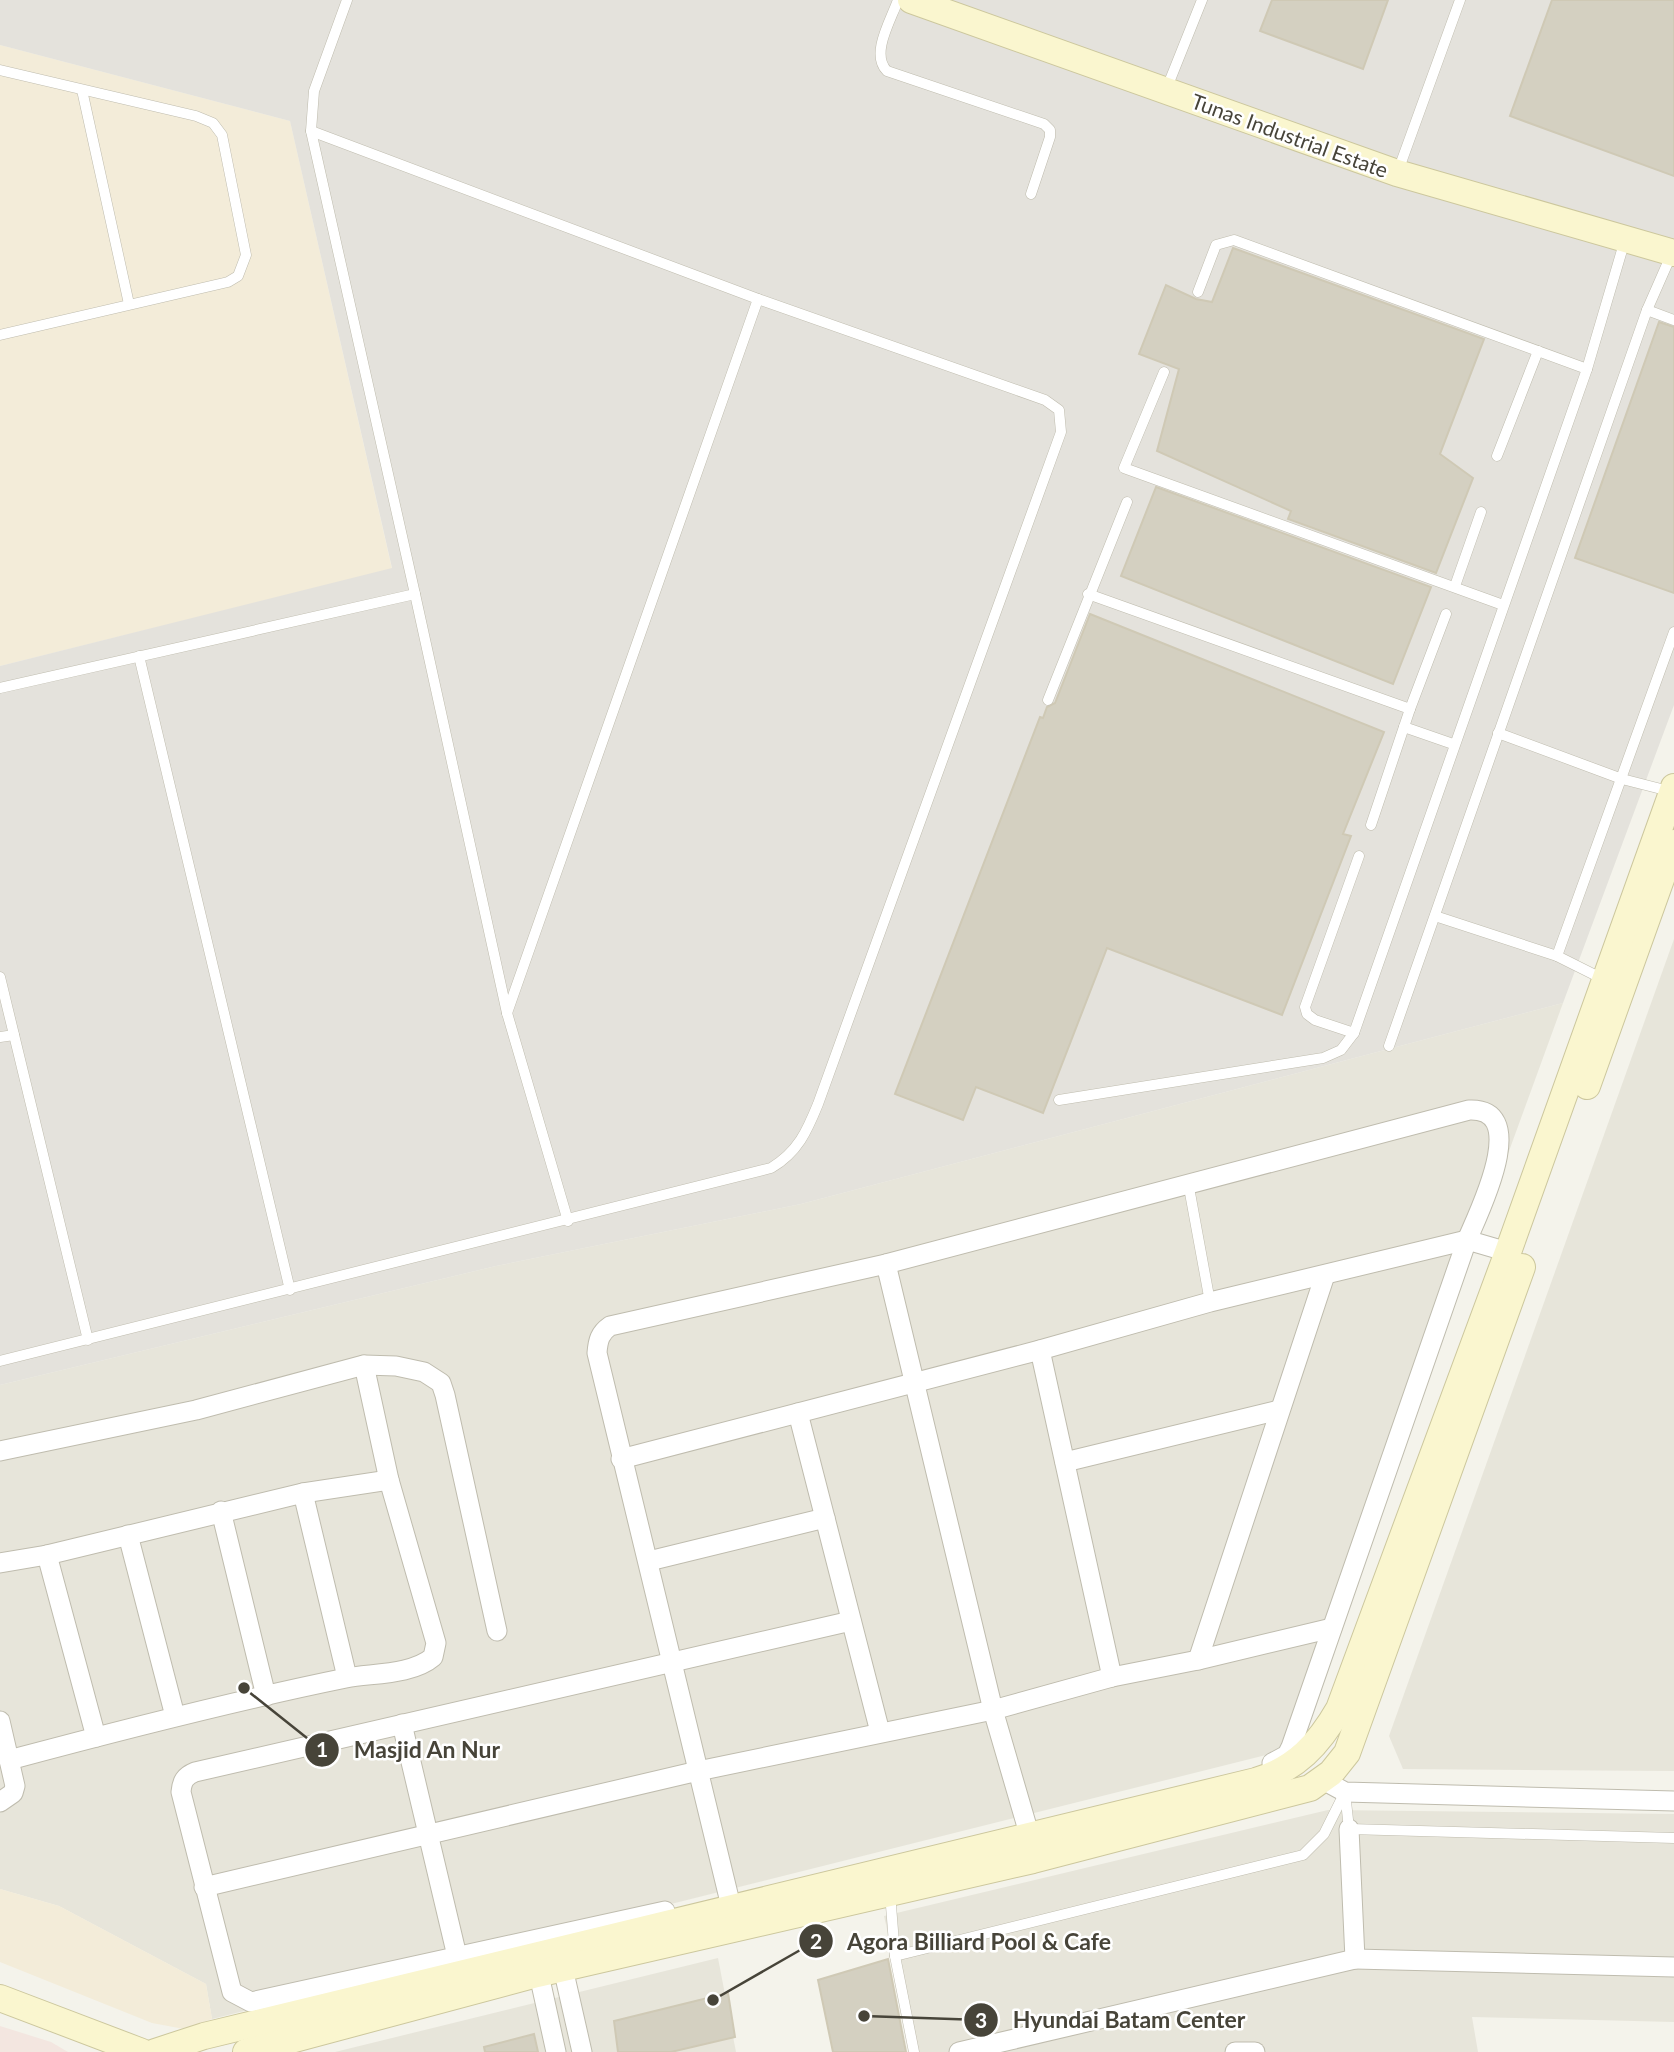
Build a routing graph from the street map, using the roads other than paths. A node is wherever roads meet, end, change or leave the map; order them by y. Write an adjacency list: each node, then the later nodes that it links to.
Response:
1 (347, 0): 9 (lane)
2 (898, 0): 11 (lane)
3 (911, 0): 8 (main road, Tunas Industrial Estate)
4 (1202, 0): 8 (lane)
5 (1460, 0): 10 (lane)
6 (0, 70): 7 (lane)
7 (82, 90): 16 (lane); 16 (lane)
8 (1166, 90): 10 (main road, Tunas Industrial Estate)
9 (311, 131): 15 (lane); 27 (lane)
10 (1397, 173): 12 (main road, Tunas Industrial Estate)
11 (1031, 194)
12 (1625, 239): 13 (main road, Tunas Industrial Estate); 21 (lane)
13 (1673, 253): 17 (lane)
14 (1198, 292): 20 (lane)
15 (758, 299): 49 (lane); 56 (lane)
16 (129, 304): 19 (lane)
17 (1647, 310): 18 (lane); 37 (lane)
18 (1674, 320)
19 (0, 335)
20 (1538, 351): 21 (lane); 23 (lane)
21 (1587, 369): 29 (lane)
22 (1164, 372): 26 (lane)
23 (1497, 456)
24 (1126, 502): 28 (lane)
25 (1481, 512): 26 (lane)
26 (1455, 586): 29 (lane)
27 (415, 594): 32 (lane); 49 (lane)
28 (1088, 594): 34 (lane); 35 (lane)
29 (1503, 605): 38 (lane)
30 (1446, 614): 35 (lane)
31 (1674, 632): 39 (lane)
32 (139, 656): 33 (lane); 61 (lane)
33 (0, 688)
34 (1048, 700)
35 (1410, 709): 36 (lane)
36 (1404, 727): 38 (lane); 41 (lane)
37 (1498, 733): 39 (lane); 45 (lane)
38 (1453, 744): 50 (lane)
39 (1622, 779): 40 (lane); 46 (lane)
40 (1673, 789): 48 (main road)
41 (1371, 825)
42 (1674, 844): 44 (main road)
43 (1359, 856): 50 (lane)
44 (1668, 878): 67 (main road)
45 (1435, 916): 46 (lane); 53 (lane)
46 (1557, 956): 48 (lane)
47 (0, 976): 51 (lane)
48 (1605, 980): 58 (main road)
49 (507, 1013): 56 (lane)
50 (1354, 1033): 54 (lane)
51 (14, 1035): 52 (lane); 63 (lane)
52 (0, 1037)
53 (1389, 1046)
54 (1059, 1100)
55 (1188, 1182): 57 (street); 59 (street); 62 (lane)
56 (568, 1221): 61 (lane)
57 (1467, 1240): 58 (street); 60 (street); 83 (street)
58 (1508, 1251): 67 (main road)
59 (886, 1264): 68 (street); 72 (street)
60 (1325, 1275): 62 (street); 69 (street)
61 (290, 1290): 63 (lane)
62 (1210, 1301): 64 (street)
63 (88, 1340): 65 (lane)
64 (1040, 1350): 68 (street); 73 (street)
65 (0, 1361)
66 (364, 1366): 71 (street); 74 (street); 84 (street)
67 (1471, 1379): 98 (main road); 102 (main road)
68 (916, 1382): 70 (street); 90 (street)
69 (1279, 1410): 73 (street); 85 (street)
70 (798, 1413): 72 (street); 77 (street)
71 (0, 1451)
72 (621, 1458): 80 (street)
73 (1065, 1462): 87 (street)
74 (389, 1480): 75 (street); 88 (street)
75 (303, 1493): 76 (street); 88 (street)
76 (220, 1511): 78 (street); 89 (street)
77 (825, 1518): 80 (street); 82 (street)
78 (128, 1535): 79 (street); 91 (street)
79 (47, 1555): 81 (street); 95 (street)
80 (649, 1561): 86 (street)
81 (0, 1563)
82 (852, 1621): 86 (street); 94 (street)
83 (1332, 1628): 85 (street); 102 (street)
84 (497, 1631)
85 (1198, 1660): 87 (street)
86 (671, 1664): 93 (street); 97 (street)
87 (1112, 1677): 90 (street)
88 (347, 1678): 89 (street)
89 (266, 1696): 91 (street)
90 (993, 1710): 94 (street); 102 (street)
91 (175, 1716): 95 (street)
92 (0, 1721): 96 (street)
93 (402, 1724): 103 (street); 105 (street)
94 (880, 1732): 97 (street)
95 (96, 1737): 96 (street)
96 (9, 1760): 100 (street)
97 (698, 1771): 103 (street); 107 (street)
98 (1334, 1786): 99 (street); 101 (lane); 106 (main road); 108 (lane)
99 (1674, 1801)
100 (0, 1802)
101 (1349, 1829): 104 (lane); 109 (street)
102 (1028, 1831): 107 (street); 110 (main road)
103 (429, 1832): 105 (street); 111 (street)
104 (1674, 1838)
105 (204, 1887): 111 (street)
106 (890, 1893): 108 (lane); 110 (main road)
107 (729, 1898): 111 (street)
108 (895, 1956): 121 (lane)
109 (1355, 1959): 112 (street); 122 (street)
110 (548, 1963): 111 (main road); 115 (main road); 119 (street); 120 (street)
111 (459, 1964): 114 (main road)
112 (1674, 1967)
113 (0, 1998): 116 (main road)
114 (192, 2046): 117 (main road)
115 (274, 2049): 118 (main road)
116 (142, 2052)
117 (155, 2052)
118 (246, 2052)
119 (556, 2052)
120 (582, 2052)
121 (914, 2052)
122 (959, 2052)
123 (1238, 2052): 124 (street)
124 (1255, 2052)

